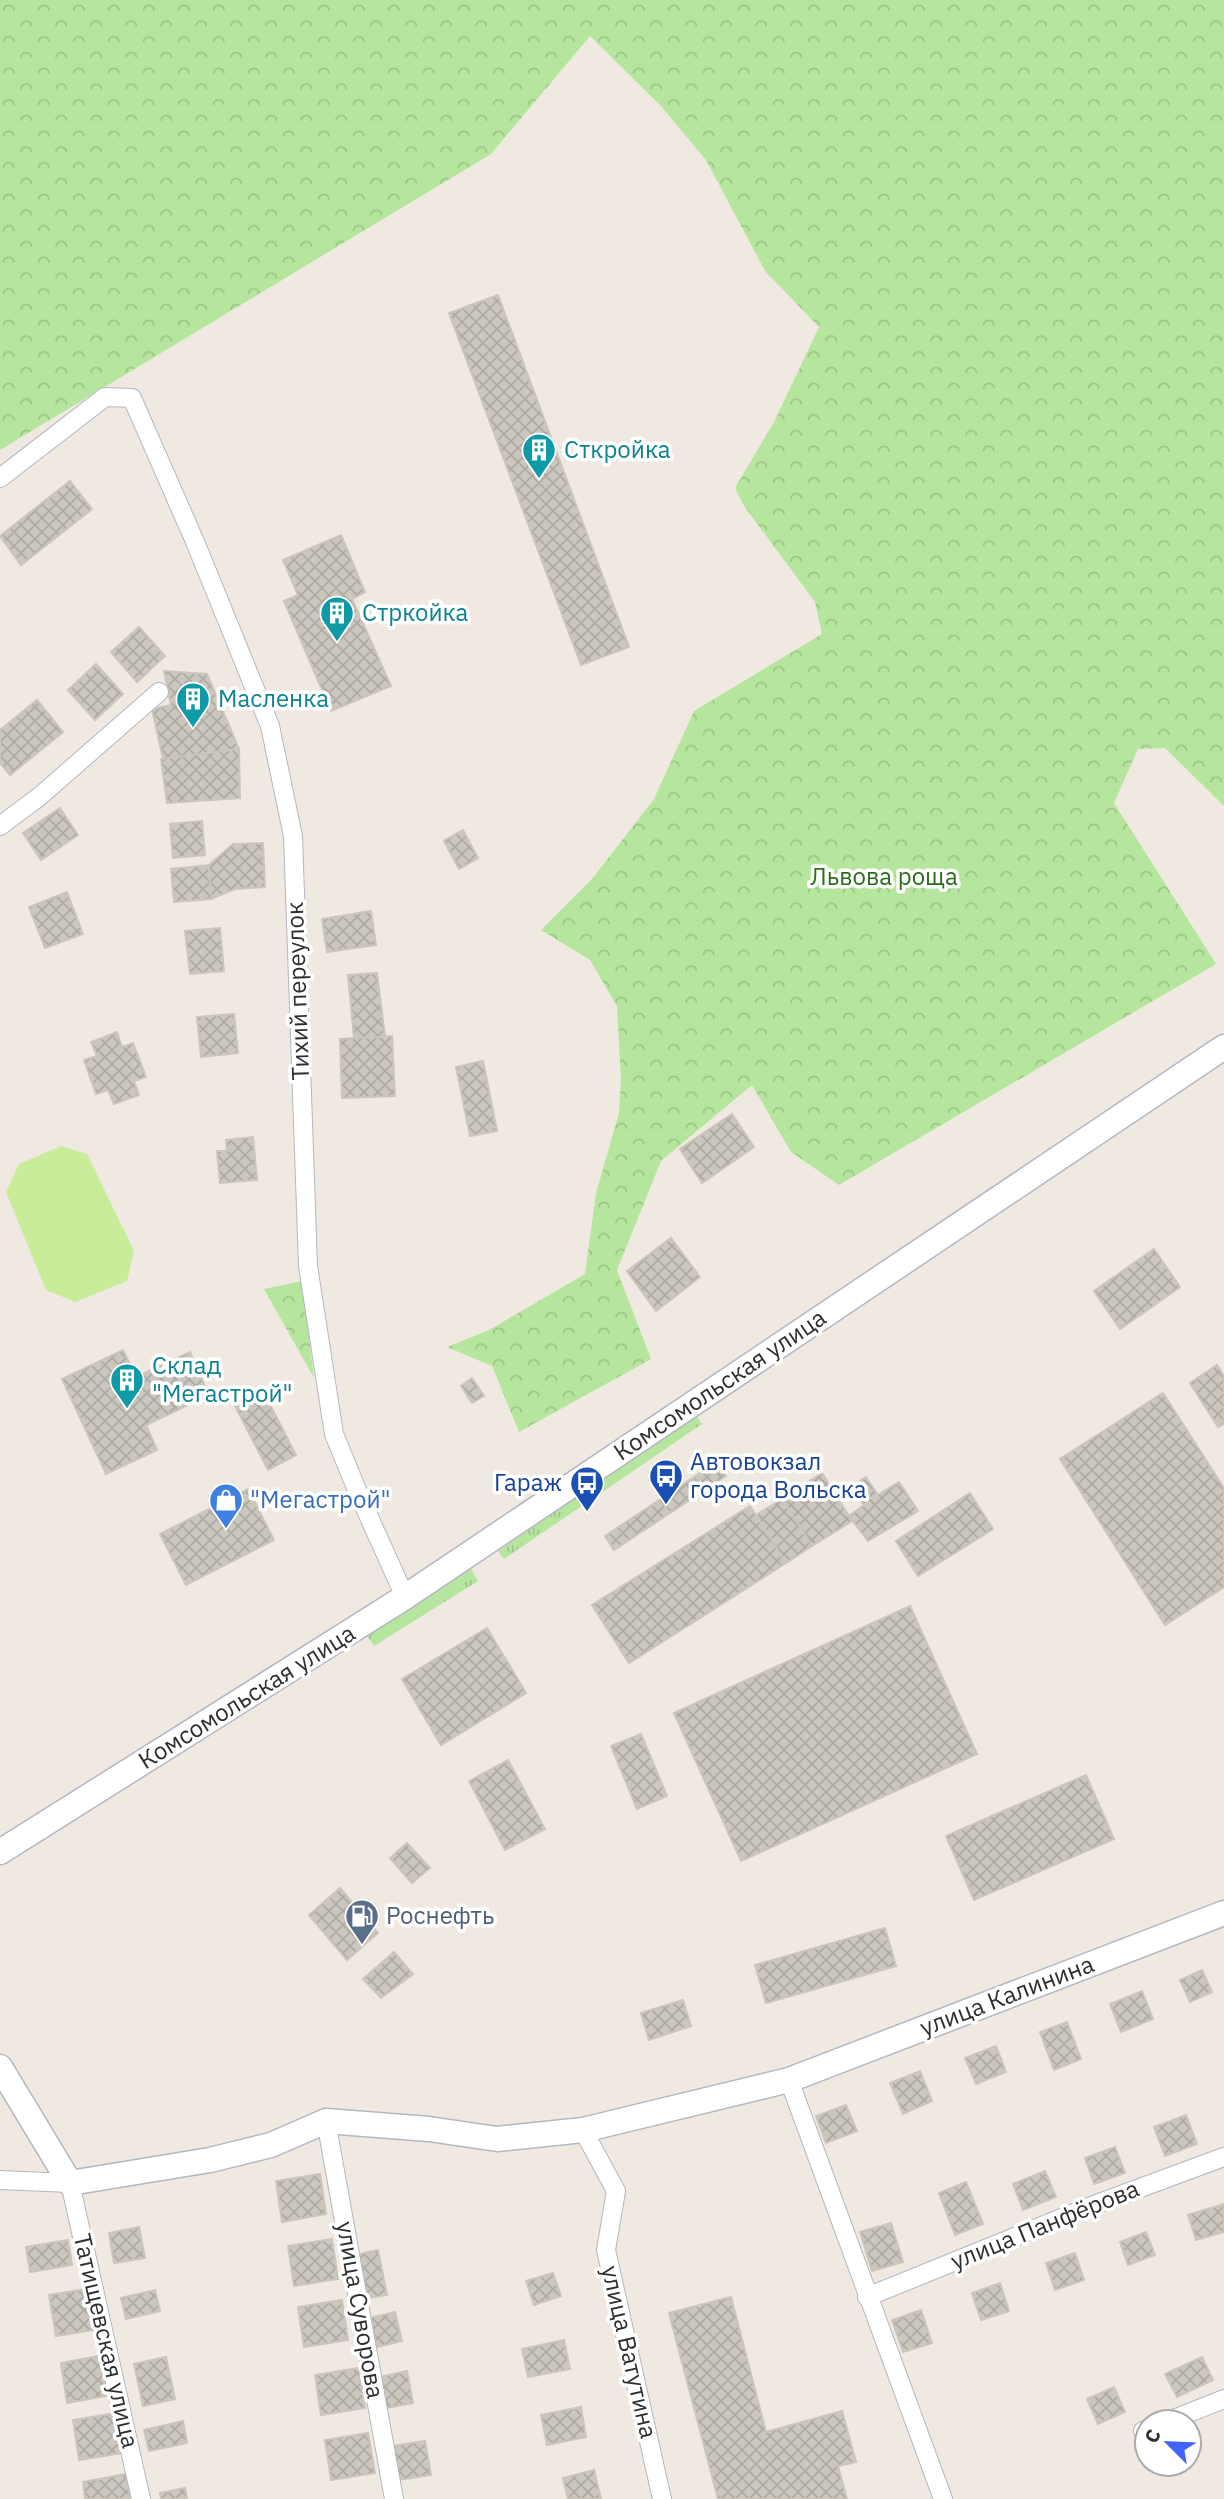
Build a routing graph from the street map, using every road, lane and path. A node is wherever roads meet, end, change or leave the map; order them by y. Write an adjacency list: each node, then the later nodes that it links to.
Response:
1 (0, 478): 5 (street, Тихий переулок)
2 (159, 692): 3 (street)
3 (0, 826)
4 (1224, 1046): 5 (main road, Комсомольская улица)
5 (405, 1597): 6 (main road, Комсомольская улица)
6 (0, 1852)
7 (1224, 1913): 9 (main road, улица Калинина)
8 (0, 2067): 14 (main road)
9 (789, 2080): 11 (main road, улица Калинина); 15 (street)
10 (326, 2121): 11 (main road, улица Калинина); 14 (main road); 19 (street, улица Суворова)
11 (583, 2130): 20 (street, улица Ватутина)
12 (1224, 2157): 15 (street, улица Панфёрова)
13 (0, 2180): 14 (street)
14 (70, 2183): 18 (street, Татищевская улица)
15 (867, 2297): 21 (street)
16 (1224, 2399): 17 (street)
17 (1201, 2408)
18 (141, 2499)
19 (394, 2499)
20 (662, 2499)
21 (943, 2499)

